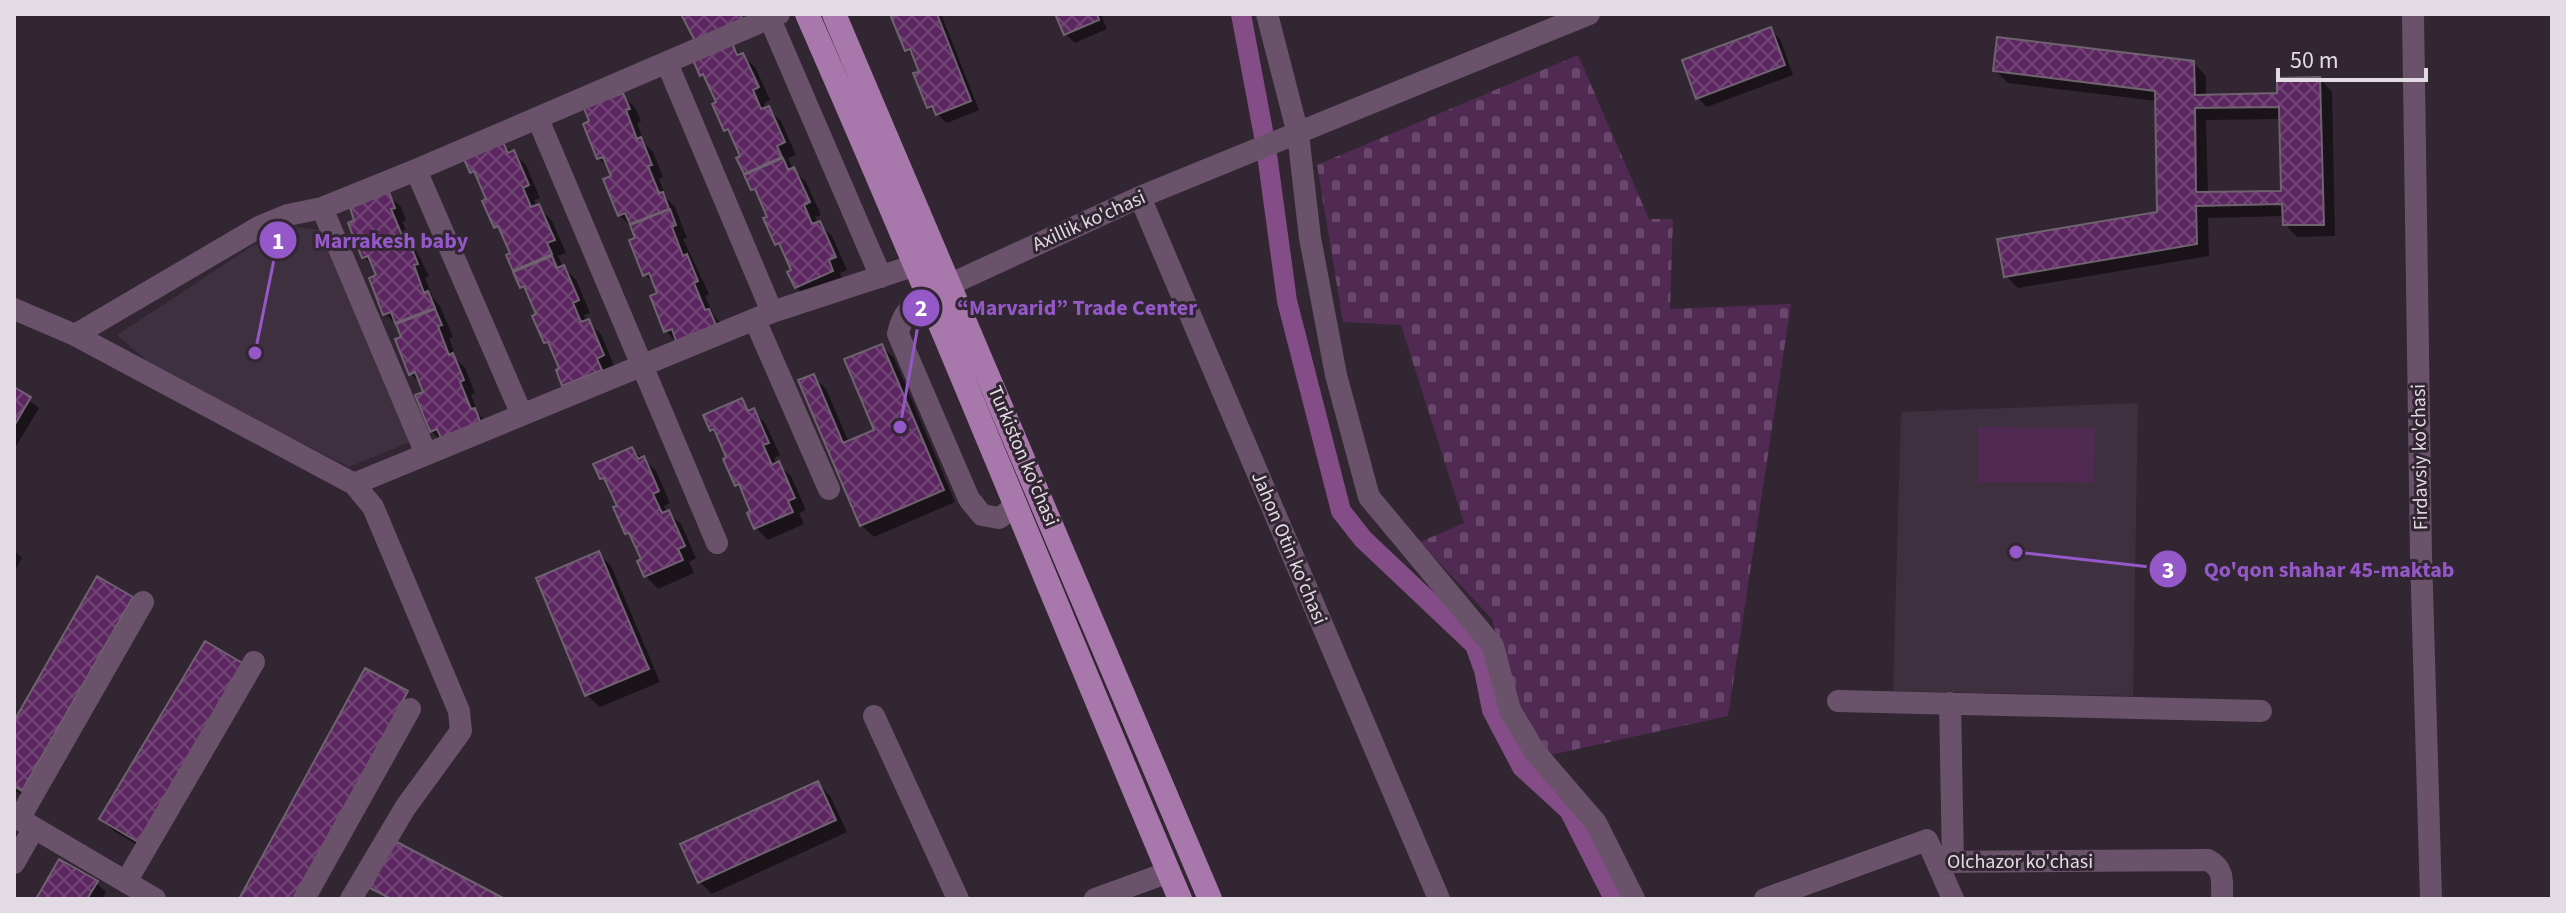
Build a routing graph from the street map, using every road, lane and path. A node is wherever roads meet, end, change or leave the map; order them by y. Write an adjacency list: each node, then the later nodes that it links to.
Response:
1 (807, 14): 13 (main road, Turkiston ko'chasi)
2 (834, 14): 13 (main road, Turkiston ko'chasi)
3 (1267, 14): 9 (street)
4 (1589, 14): 9 (street)
5 (2413, 14): 50 (street, Firdavsiy ko'chasi)
6 (775, 17): 7 (street); 14 (street)
7 (667, 63): 8 (street); 17 (street)
8 (538, 119): 10 (street); 19 (street)
9 (1292, 136): 11 (street, Axillik ko'chasi); 46 (street)
10 (416, 170): 12 (street); 20 (street)
11 (1140, 197): 15 (street, Axillik ko'chasi); 45 (street, Jahon Otin ko'chasi)
12 (322, 208): 18 (street); 21 (street)
13 (928, 262): 14 (street); 15 (main road, Turkiston ko'chasi)
14 (881, 277): 17 (street)
15 (940, 289): 24 (main road, Turkiston ko'chasi); 24 (street, Axillik ko'chasi); 44 (main road, Turkiston ko'chasi)
16 (14, 309): 18 (street)
17 (764, 316): 19 (street); 23 (street)
18 (75, 335): 22 (street)
19 (642, 366): 20 (street); 25 (street)
20 (522, 415): 21 (street)
21 (426, 454): 22 (street)
22 (354, 484): 38 (street)
23 (829, 489)
24 (1015, 507): 36 (main road, Turkiston ko'chasi)
25 (717, 543)
26 (143, 602): 33 (street)
27 (254, 662): 37 (street)
28 (1838, 701): 29 (street)
29 (1950, 703): 31 (street); 34 (street)
30 (410, 709): 40 (street)
31 (2261, 711)
32 (874, 716): 41 (street)
33 (22, 821): 35 (street); 37 (street)
34 (1945, 862): 47 (street, Olchazor ko'chasi); 48 (street); 49 (street, Olchazor ko'chasi)
35 (14, 863)
36 (1169, 872): 42 (street); 43 (main road, Turkiston ko'chasi)
37 (126, 882): 39 (street)
38 (353, 898)
39 (155, 899)
40 (304, 899)
41 (958, 899)
42 (1095, 899)
43 (1180, 899)
44 (1210, 899)
45 (1439, 899)
46 (1634, 899)
47 (1765, 899)
48 (1953, 899)
49 (2222, 899)
50 (2431, 899)

